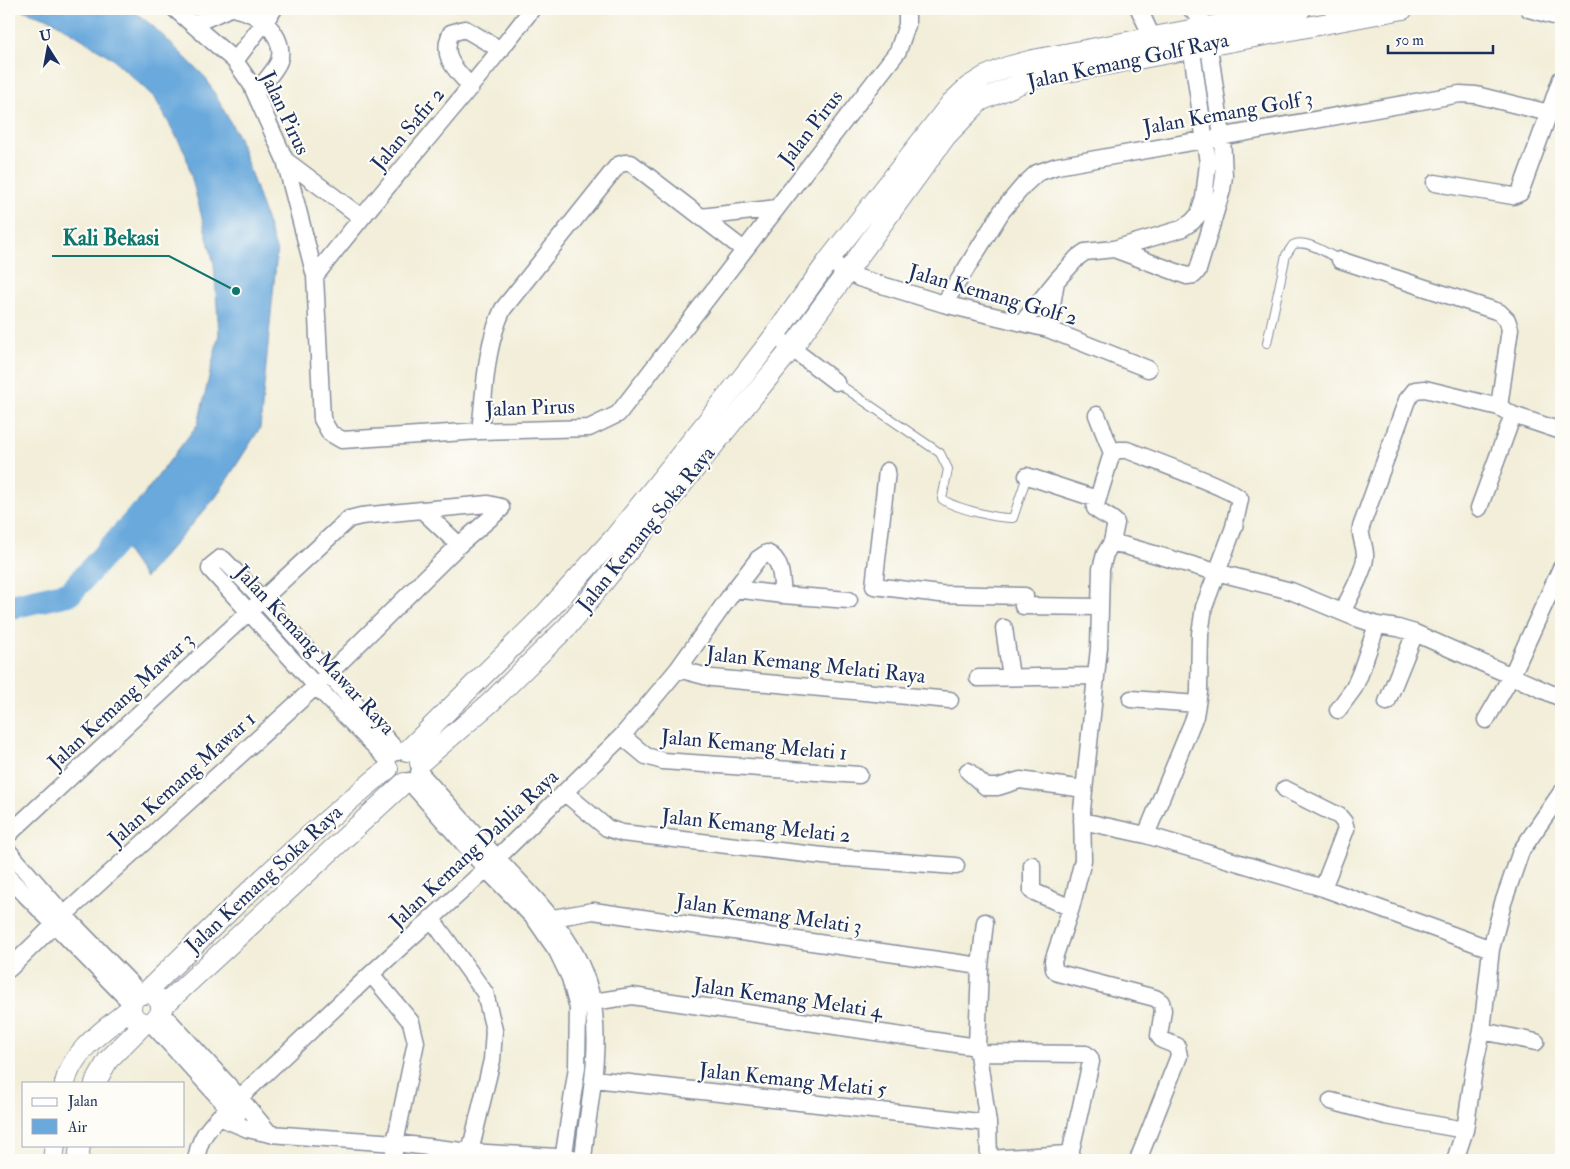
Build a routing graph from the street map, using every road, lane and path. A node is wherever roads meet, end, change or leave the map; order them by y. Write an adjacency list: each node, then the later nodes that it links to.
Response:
1 (175, 9): 13 (street, Jalan Pirus)
2 (228, 9): 13 (street)
3 (236, 9): 11 (street)
4 (532, 9): 16 (street, Jalan Safir 2)
5 (907, 9): 26 (street, Jalan Pirus)
6 (1139, 9): 15 (street)
7 (1190, 9): 14 (street)
8 (1300, 9): 14 (street, Jalan Kemang Golf Raya)
9 (1403, 9): 14 (street, Jalan Kemang Golf Raya)
10 (1529, 9): 12 (street)
11 (269, 15): 18 (street); 21 (street)
12 (1561, 18)
13 (194, 24): 18 (street, Jalan Pirus)
14 (1198, 37): 15 (street, Jalan Kemang Golf Raya); 23 (street)
15 (1154, 46): 17 (street, Jalan Kemang Golf Raya)
16 (502, 50): 20 (street, Jalan Safir 2); 20 (street)
17 (1079, 60): 34 (street, Jalan Kemang Golf Raya); 35 (street, Jalan Kemang Golf Raya)
18 (235, 62): 21 (street, Jalan Pirus)
19 (1561, 79): 22 (street)
20 (472, 87): 27 (street, Jalan Safir 2)
21 (256, 93): 24 (street, Jalan Pirus)
22 (1549, 114): 23 (street, Jalan Kemang Golf 3); 25 (street)
23 (1213, 138): 29 (street); 30 (street); 38 (street, Jalan Kemang Golf 3)
24 (285, 160): 27 (street); 36 (street, Jalan Pirus)
25 (1435, 183)
26 (777, 208): 28 (street); 32 (street, Jalan Pirus)
27 (361, 217): 36 (street, Jalan Safir 2)
28 (701, 217): 32 (street); 48 (street)
29 (1192, 222): 30 (street); 31 (street)
30 (1210, 230): 31 (street)
31 (1114, 249): 37 (street)
32 (744, 250): 48 (street, Jalan Pirus)
33 (1340, 260): 42 (lane); 46 (street)
34 (828, 261): 35 (street, Jalan Kemang Golf 2); 41 (street, Jalan Kemang Soka Raya)
35 (848, 272): 38 (street, Jalan Kemang Golf 2); 43 (street, Jalan Kemang Soka Raya)
36 (315, 276): 48 (street, Jalan Pirus)
37 (1056, 281): 39 (street); 40 (street)
38 (944, 304): 39 (street, Jalan Kemang Golf 2)
39 (1023, 322): 40 (street, Jalan Kemang Golf 2)
40 (1048, 329): 44 (street, Jalan Kemang Golf 2)
41 (775, 335): 43 (street); 85 (street, Jalan Kemang Soka Raya)
42 (1267, 343)
43 (792, 348): 45 (street); 85 (street, Jalan Kemang Soka Raya)
44 (1148, 369)
45 (836, 382): 52 (lane)
46 (1506, 411): 49 (street); 54 (street); 66 (street)
47 (1097, 415): 50 (street)
48 (480, 431)
49 (1561, 431)
50 (1112, 453): 53 (street); 59 (street)
51 (887, 471): 64 (street)
52 (1027, 476): 53 (street)
53 (1097, 499): 56 (street)
54 (1479, 508)
55 (422, 510): 57 (street); 57 (street, Jalan Kemang Mawar 1); 62 (street, Jalan Kemang Mawar 3)
56 (1112, 542): 59 (street); 64 (street)
57 (459, 545): 71 (street, Jalan Kemang Mawar 1)
58 (1561, 568): 72 (street)
59 (1216, 572): 66 (street); 81 (street)
60 (735, 589): 61 (street); 61 (street, Jalan Kemang Dahlia Raya); 70 (street, Jalan Kemang Dahlia Raya)
61 (783, 595): 63 (street)
62 (262, 599): 65 (street, Jalan Kemang Mawar 3); 65 (street, Jalan Kemang Mawar Raya); 71 (street, Jalan Kemang Mawar Raya)
63 (849, 600)
64 (1100, 607): 73 (street)
65 (249, 611): 76 (street, Jalan Kemang Mawar Raya); 93 (street, Jalan Kemang Mawar 3)
66 (1342, 612): 67 (street)
67 (1377, 625): 69 (street); 82 (street)
68 (1004, 628): 74 (street)
69 (1415, 633): 72 (street); 80 (street)
70 (678, 669): 79 (street, Jalan Kemang Melati Raya); 84 (street, Jalan Kemang Dahlia Raya)
71 (328, 674): 76 (street, Jalan Kemang Mawar 1); 85 (street, Jalan Kemang Mawar Raya)
72 (1512, 675): 77 (street); 83 (street)
73 (1096, 676): 74 (street); 88 (street)
74 (1011, 677): 75 (street)
75 (978, 678)
76 (316, 686): 85 (street, Jalan Kemang Mawar Raya); 104 (street, Jalan Kemang Mawar 1)
77 (1561, 698)
78 (1131, 699): 81 (street)
79 (950, 700)
80 (1387, 702)
81 (1197, 704): 94 (street)
82 (1338, 710)
83 (1486, 720)
84 (622, 736): 87 (street, Jalan Kemang Melati 1); 90 (street, Jalan Kemang Dahlia Raya)
85 (404, 766): 96 (street, Jalan Kemang Mawar Raya); 110 (street, Jalan Kemang Soka Raya); 112 (street, Jalan Kemang Soka Raya)
86 (968, 771): 88 (street)
87 (859, 775)
88 (1084, 789): 92 (street)
89 (1285, 789): 100 (street)
90 (565, 793): 96 (street, Jalan Kemang Dahlia Raya); 98 (street, Jalan Kemang Melati 2)
91 (1561, 793): 106 (street)
92 (1082, 821): 94 (street); 101 (street)
93 (9, 834)
94 (1146, 835): 100 (street)
95 (9, 852): 104 (street)
96 (491, 863): 102 (street, Jalan Kemang Dahlia Raya); 103 (street, Jalan Kemang Mawar Raya); 128 (street, Jalan Kemang Mawar Raya)
97 (1032, 865): 101 (street)
98 (956, 866)
99 (9, 878): 104 (street)
100 (1323, 888): 106 (street)
101 (1071, 908): 135 (street)
102 (431, 918): 109 (street, Jalan Kemang Dahlia Raya); 127 (street)
103 (553, 918): 107 (street, Jalan Kemang Melati 3); 111 (street, Jalan Kemang Mawar Raya)
104 (59, 920): 108 (street, Jalan Kemang Mawar 1); 110 (street)
105 (985, 922): 107 (street)
106 (1492, 949): 113 (street)
107 (980, 966): 115 (street)
108 (9, 969)
109 (370, 974): 120 (street, Jalan Kemang Dahlia Raya); 124 (street)
110 (137, 1000): 112 (street); 112 (street); 117 (street, Jalan Kemang Soka Raya)
111 (593, 1002): 115 (street, Jalan Kemang Melati 4); 116 (street, Jalan Kemang Mawar Raya)
112 (154, 1017): 118 (street, Jalan Kemang Soka Raya); 120 (street)
113 (1482, 1031): 114 (street); 122 (street)
114 (1536, 1042)
115 (978, 1050): 121 (street); 134 (street, Jalan Kemang Melati 4)
116 (594, 1079): 121 (street, Jalan Kemang Melati 5); 133 (street, Jalan Kemang Mawar Raya)
117 (65, 1082)
118 (95, 1082)
119 (1331, 1101): 122 (street)
120 (230, 1108): 123 (street); 123 (street); 131 (street, Jalan Kemang Dahlia Raya)
121 (988, 1123): 134 (street)
122 (1464, 1130): 136 (street)
123 (270, 1134): 124 (street)
124 (395, 1143): 127 (street); 132 (street)
125 (55, 1146): 129 (street)
126 (80, 1146): 130 (street)
127 (470, 1152): 128 (street)
128 (563, 1159): 133 (street)
129 (53, 1160)
130 (78, 1160)
131 (196, 1160)
132 (393, 1160)
133 (586, 1160)
134 (989, 1160)
135 (1138, 1160)
136 (1455, 1160)

